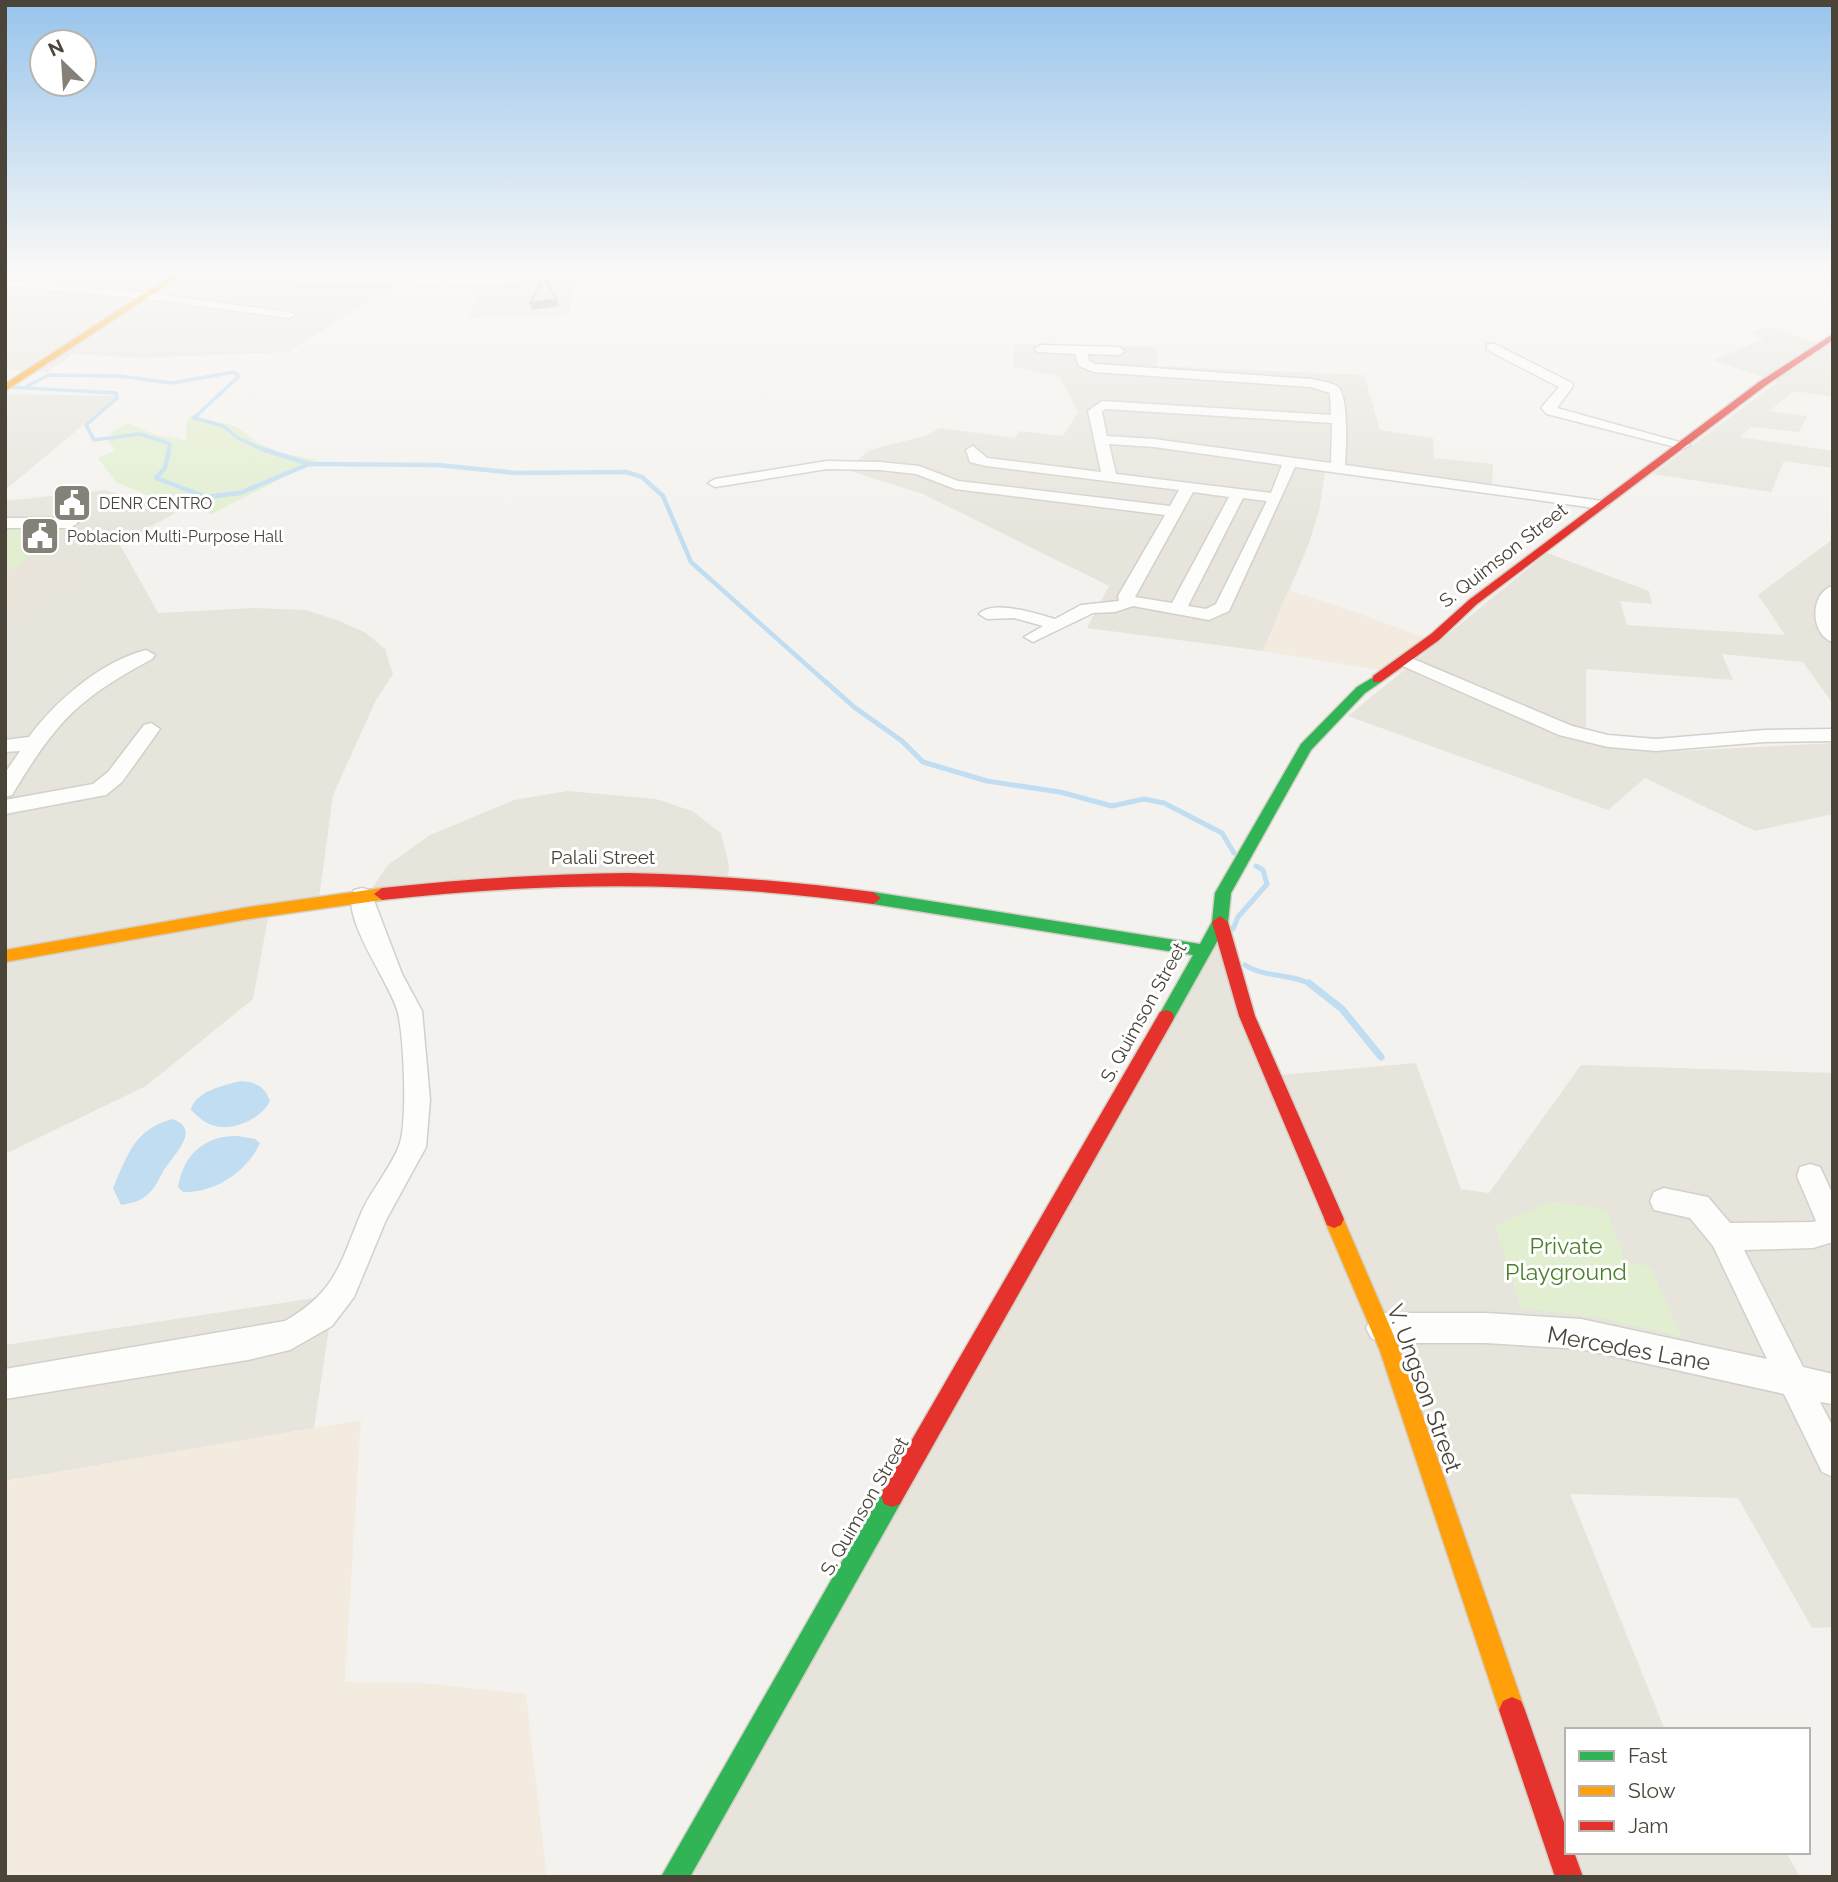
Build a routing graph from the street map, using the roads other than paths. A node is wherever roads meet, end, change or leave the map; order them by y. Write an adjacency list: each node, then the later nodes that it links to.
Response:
1 (49, 359): 5 (street)
2 (1083, 359): 6 (street)
3 (1514, 359): 8 (street)
4 (1799, 359): 8 (street, S. Quimson Street)
5 (5, 388)
6 (1338, 419): 7 (street); 11 (street)
7 (1104, 440): 10 (street); 12 (street)
8 (1683, 445): 17 (street, S. Quimson Street)
9 (972, 450): 12 (street)
10 (1290, 461): 11 (street); 16 (street)
11 (1338, 468): 17 (street)
12 (1109, 477): 14 (street)
13 (715, 483): 18 (street)
14 (1188, 487): 15 (street); 18 (street)
15 (1238, 493): 16 (street); 23 (street)
16 (1276, 498): 23 (street)
17 (1602, 505): 29 (street, S. Quimson Street)
18 (1173, 512): 22 (street)
19 (5, 523): 20 (street)
20 (70, 523)
21 (1833, 591): 26 (street)
22 (1130, 601): 23 (street); 25 (street)
23 (1178, 609)
24 (987, 614): 25 (street)
25 (1060, 625): 27 (street)
26 (1833, 637)
27 (1032, 638)
28 (146, 654): 32 (street)
29 (1404, 660): 31 (street); 37 (street, S. Quimson Street)
30 (151, 729): 35 (street)
31 (1833, 735)
32 (34, 743): 33 (street); 34 (street)
33 (5, 746)
34 (5, 790)
35 (5, 807)
36 (362, 896): 38 (street, Palali Street); 39 (street, Palali Street); 45 (street)
37 (1220, 922): 38 (street, S. Quimson Street); 43 (street, V. Ungson Street)
38 (1201, 950): 48 (street, S. Quimson Street)
39 (5, 956)
40 (1810, 1176): 42 (street)
41 (1664, 1201): 42 (street)
42 (1723, 1237): 44 (street)
43 (1381, 1328): 44 (street, Mercedes Lane); 49 (street, V. Ungson Street)
44 (1794, 1382): 46 (street, Mercedes Lane); 47 (street)
45 (5, 1384)
46 (1833, 1389)
47 (1833, 1461)
48 (675, 1877)
49 (1570, 1877)

